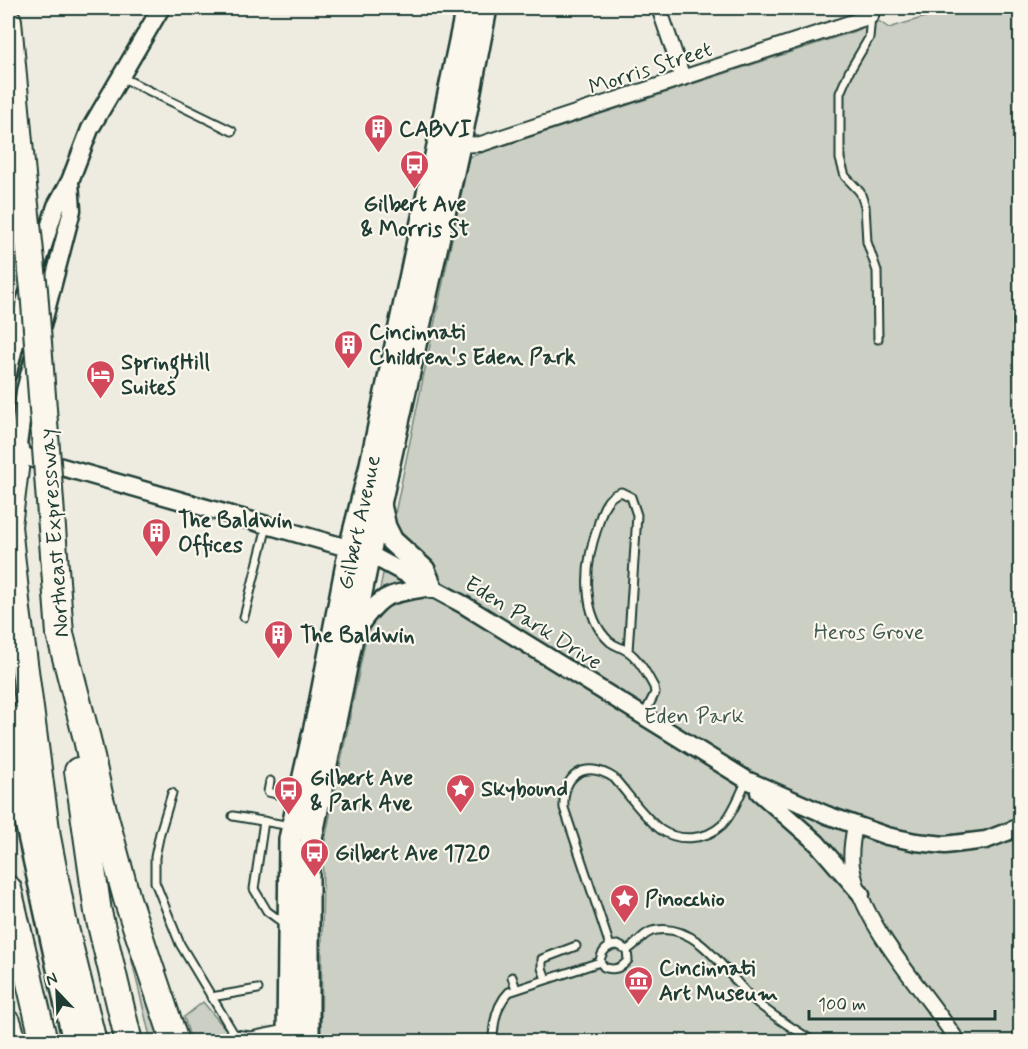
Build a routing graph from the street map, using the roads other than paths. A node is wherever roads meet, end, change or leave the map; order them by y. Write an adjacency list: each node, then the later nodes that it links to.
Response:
1 (161, 8): 7 (street)
2 (467, 8): 10 (main road, Gilbert Avenue)
3 (486, 8): 10 (main road, Gilbert Avenue)
4 (659, 8): 8 (street)
5 (870, 12): 8 (street, Morris Street); 12 (lane)
6 (8, 21): 34 (highway, Northeast Expressway, bridge)
7 (121, 76): 9 (lane); 11 (street)
8 (683, 78): 10 (street, Morris Street)
9 (232, 131)
10 (449, 144): 15 (main road, Gilbert Avenue); 17 (main road, Gilbert Avenue)
11 (70, 181): 13 (street); 14 (street)
12 (878, 339)
13 (8, 373)
14 (12, 452): 16 (street, Eden Park Drive); 33 (highway)
15 (381, 506): 17 (main road, Gilbert Avenue); 18 (main road)
16 (267, 524): 17 (street, Eden Park Drive); 19 (lane)
17 (360, 551): 18 (street, Eden Park Drive); 20 (main road, Gilbert Avenue); 28 (main road, Gilbert Avenue)
18 (431, 587): 20 (street); 22 (street, Eden Park Drive)
19 (244, 617)
20 (354, 633): 28 (main road, Gilbert Avenue)
21 (628, 651): 21 (lane); 22 (lane)
22 (642, 717): 26 (street, Eden Park Drive)
23 (8, 718): 33 (highway)
24 (8, 740): 52 (main road)
25 (270, 781): 28 (lane)
26 (749, 781): 31 (street, Eden Park Drive); 36 (street); 39 (lane)
27 (172, 793): 46 (lane)
28 (301, 812): 30 (lane); 37 (main road, Gilbert Avenue); 56 (main road, Gilbert Avenue)
29 (233, 816): 30 (lane)
30 (264, 821): 37 (lane)
31 (855, 826): 32 (street, Eden Park Drive); 36 (street)
32 (1020, 827)
33 (47, 837): 53 (highway)
34 (104, 863): 54 (highway, Northeast Expressway); 55 (highway)
35 (8, 889): 51 (highway)
36 (861, 894): 58 (street)
37 (289, 927): 48 (main road, Gilbert Avenue)
38 (576, 946): 43 (lane)
39 (610, 946): 40 (lane); 41 (lane)
40 (627, 950): 41 (lane); 49 (lane)
41 (600, 962): 43 (lane)
42 (512, 977): 44 (lane)
43 (546, 979): 44 (lane)
44 (516, 988): 57 (lane)
45 (258, 989): 46 (lane)
46 (211, 997): 48 (lane)
47 (8, 1024): 50 (highway)
48 (288, 1035)
49 (809, 1040)
50 (13, 1041)
51 (44, 1041)
52 (74, 1041)
53 (93, 1041)
54 (129, 1041)
55 (175, 1041)
56 (308, 1041)
57 (493, 1041)
58 (958, 1041)

